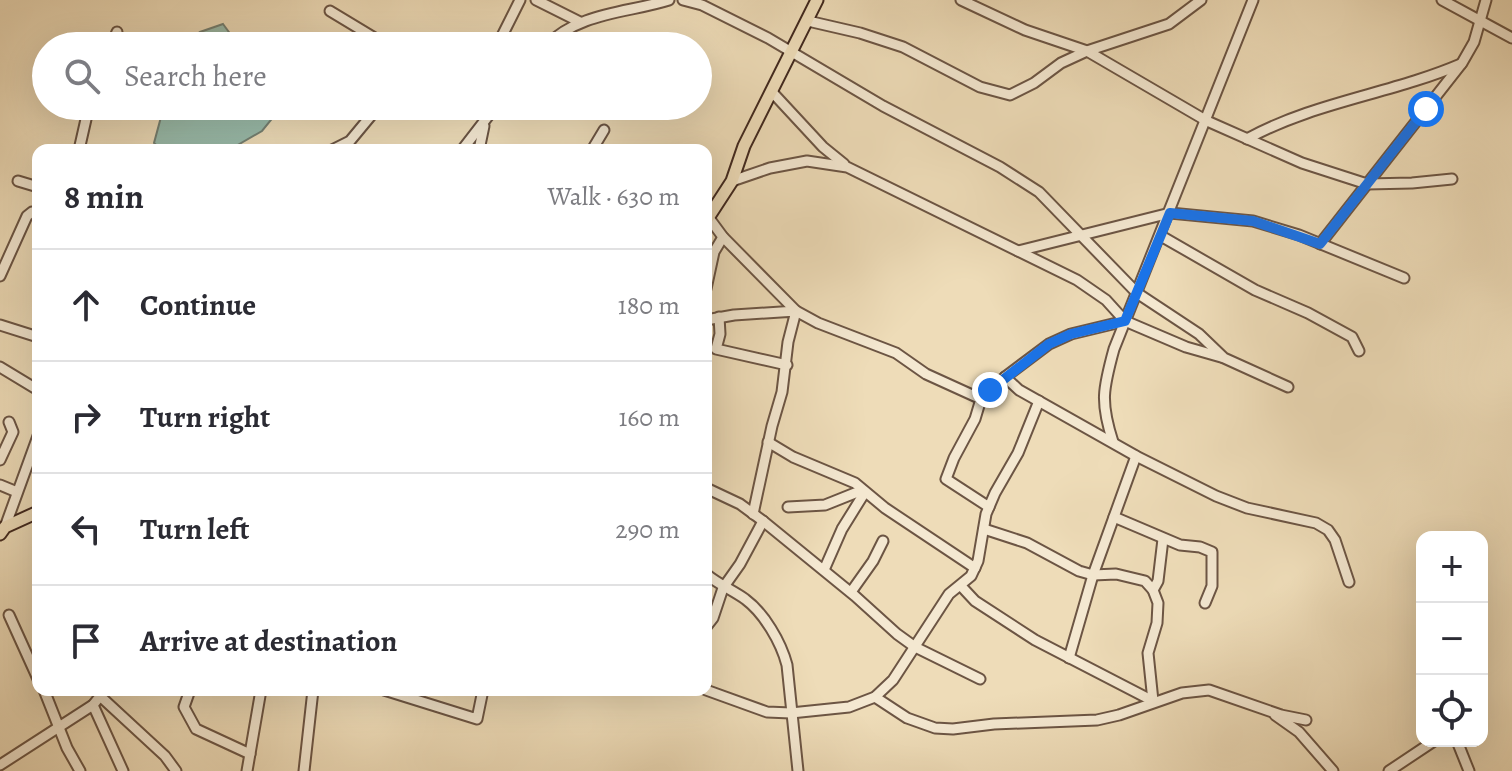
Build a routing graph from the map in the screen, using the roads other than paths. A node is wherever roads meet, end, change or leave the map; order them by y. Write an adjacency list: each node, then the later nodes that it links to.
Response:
1 (520, 0): 17 (street)
2 (536, 0): 15 (street)
3 (669, 0): 15 (street)
4 (683, 0): 11 (street)
5 (817, 0): 13 (main road)
6 (961, 0): 20 (street)
7 (1201, 0): 20 (street)
8 (1253, 0): 28 (street)
9 (1442, 0): 14 (street)
10 (1486, 0): 14 (street)
11 (704, 3): 21 (street)
12 (330, 11): 16 (street)
13 (808, 21): 20 (street); 21 (main road)
14 (1480, 21): 19 (street); 22 (street)
15 (580, 22): 18 (street)
16 (365, 32)
17 (504, 32)
18 (562, 32)
19 (1512, 38)
20 (1087, 51): 28 (street)
21 (793, 52): 23 (main road); 46 (street)
22 (1462, 63): 30 (street); 40 (street)
23 (772, 92): 36 (street); 39 (main road)
24 (86, 120): 31 (street)
25 (367, 120): 32 (street)
26 (485, 120): 33 (street)
27 (486, 120): 34 (street)
28 (1207, 121): 30 (street); 44 (street)
29 (604, 130): 35 (street)
30 (1247, 139): 40 (street)
31 (80, 144)
32 (348, 144)
33 (467, 144)
34 (480, 144)
35 (596, 144)
36 (847, 167): 39 (street); 50 (street)
37 (1452, 179): 40 (street)
38 (18, 181): 41 (street)
39 (732, 181): 43 (main road)
40 (1367, 184): 49 (street)
41 (32, 185)
42 (32, 212): 52 (street)
43 (712, 212)
44 (1170, 213): 46 (street); 47 (street); 49 (street)
45 (712, 225): 48 (street)
46 (1081, 234): 50 (street); 54 (street)
47 (1161, 236): 54 (street); 61 (street)
48 (723, 237): 51 (street); 55 (street)
49 (1320, 244): 53 (street)
50 (1018, 251): 58 (street)
51 (712, 261)
52 (0, 276)
53 (1404, 278)
54 (1137, 293): 58 (street); 62 (street)
55 (796, 311): 56 (street); 63 (street); 68 (street)
56 (719, 317): 57 (street); 63 (street)
57 (712, 319)
58 (1125, 321): 62 (street); 65 (street); 72 (street)
59 (0, 325): 60 (street)
60 (32, 335)
61 (1359, 351)
62 (1224, 358): 67 (street)
63 (787, 365): 71 (street)
64 (0, 367): 66 (street)
65 (1005, 377): 68 (street); 69 (street)
66 (32, 386)
67 (1288, 387)
68 (981, 399): 81 (street)
69 (1039, 401): 72 (street); 81 (street)
70 (9, 422): 75 (street)
71 (768, 442): 79 (street); 82 (street)
72 (1113, 442): 74 (street)
73 (32, 452): 78 (street)
74 (1136, 456): 84 (street); 94 (street)
75 (0, 460)
76 (0, 485): 78 (street)
77 (712, 491): 82 (street)
78 (17, 492): 87 (street)
79 (865, 492): 80 (street); 90 (street); 91 (street)
80 (788, 507)
81 (989, 507): 86 (street)
82 (753, 514): 85 (street)
83 (32, 515): 87 (main road)
84 (1114, 517): 88 (street); 92 (street)
85 (763, 521): 91 (street); 96 (street)
86 (984, 529): 90 (street); 92 (street)
87 (2, 530)
88 (1163, 539): 97 (street); 99 (street)
89 (883, 541): 98 (street)
90 (975, 568): 95 (street)
91 (824, 570): 98 (street)
92 (1093, 575): 97 (street); 103 (street)
93 (712, 579): 96 (street)
94 (1349, 582)
95 (961, 586): 102 (street); 103 (street)
96 (723, 588): 101 (street); 120 (street)
97 (1153, 590): 116 (street)
98 (851, 592): 102 (street)
99 (1205, 603)
100 (9, 615): 104 (street)
101 (712, 619)
102 (915, 647): 105 (street); 115 (street)
103 (1069, 658): 116 (street)
104 (32, 666)
105 (980, 679)
106 (712, 692): 120 (street)
107 (47, 696): 123 (street)
108 (100, 696): 117 (street)
109 (104, 696): 118 (street)
110 (188, 696): 126 (street)
111 (260, 696): 126 (street)
112 (312, 696): 132 (street)
113 (403, 696): 114 (street)
114 (482, 696)
115 (875, 697): 116 (street); 120 (street)
116 (1153, 701): 119 (street)
117 (93, 705): 121 (street); 123 (street)
118 (109, 705): 121 (street); 128 (street)
119 (1269, 711): 122 (street); 134 (street)
120 (791, 713): 133 (street)
121 (98, 716): 130 (street)
122 (1306, 720)
123 (60, 726): 127 (street); 129 (street)
124 (1425, 747): 135 (street)
125 (1459, 747): 136 (street)
126 (250, 754): 131 (street)
127 (0, 765)
128 (173, 770)
129 (80, 771)
130 (123, 771)
131 (247, 771)
132 (304, 771)
133 (798, 771)
134 (1333, 771)
135 (1389, 771)
136 (1469, 771)

